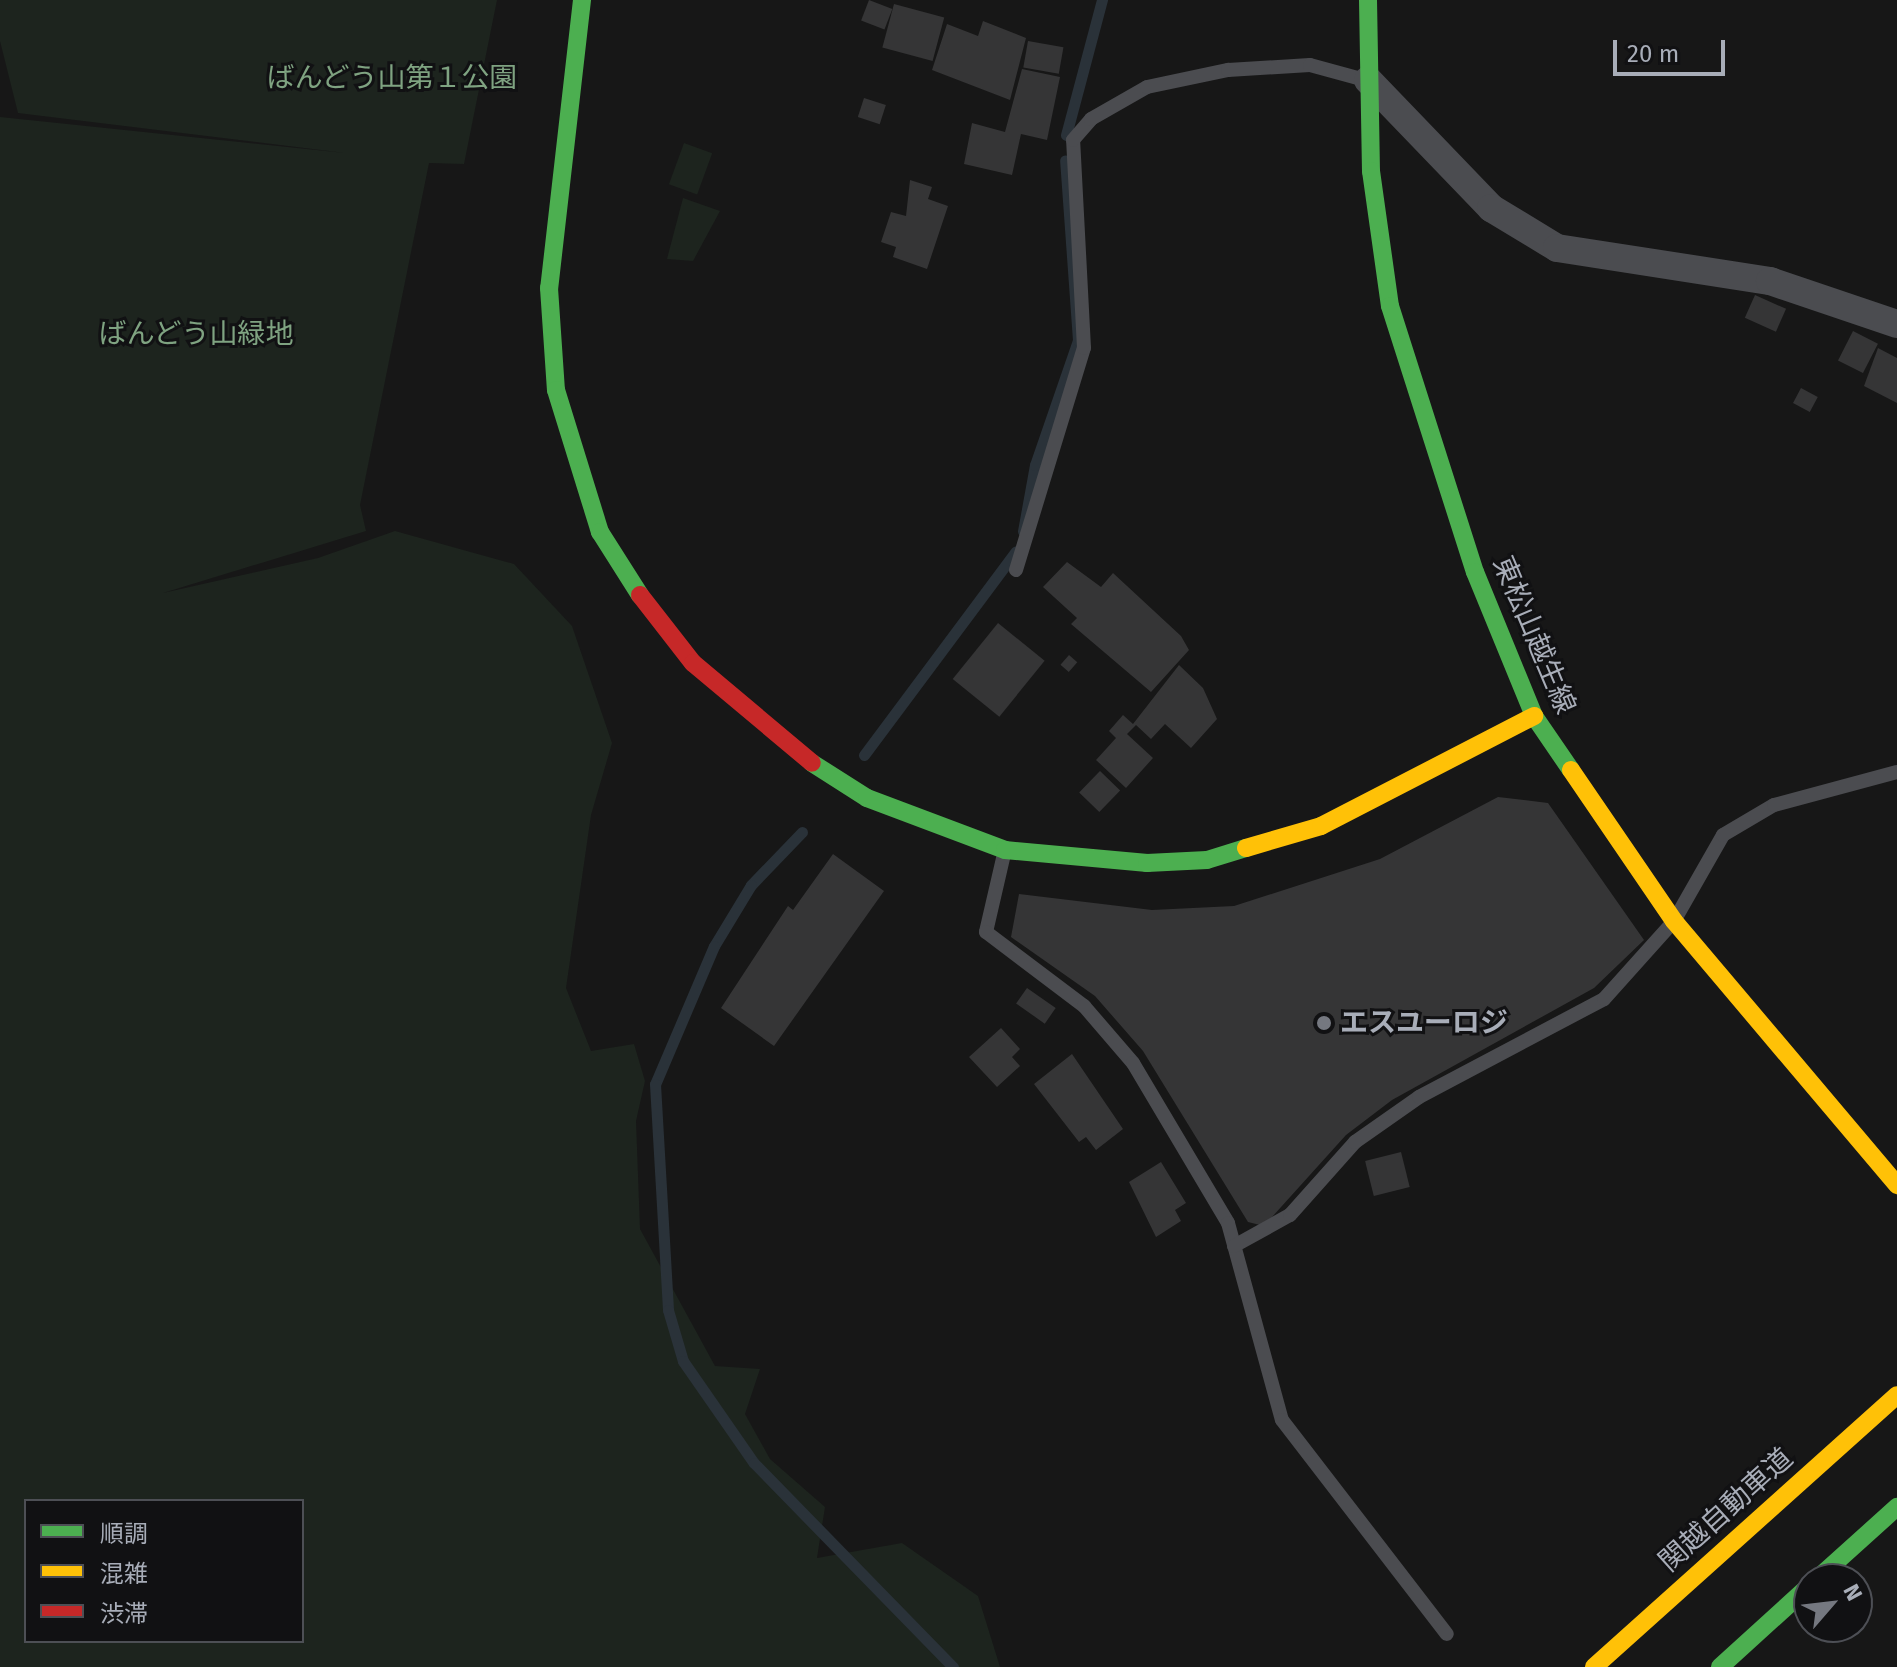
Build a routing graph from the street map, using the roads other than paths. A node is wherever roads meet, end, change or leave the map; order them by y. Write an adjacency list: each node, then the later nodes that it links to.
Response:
1 (582, 0): 8 (main road)
2 (1368, 0): 3 (main road, 東松山越生線)
3 (1368, 80): 4 (street); 5 (lane); 6 (main road, 東松山越生線)
4 (1897, 324)
5 (1016, 570)
6 (1534, 716): 8 (main road); 9 (main road, 東松山越生線)
7 (1897, 772): 9 (lane)
8 (1005, 850): 11 (lane)
9 (1674, 921): 10 (main road, 東松山越生線); 11 (lane)
10 (1897, 1185)
11 (1234, 1246): 16 (lane)
12 (1897, 1395): 17 (main road, 関越自動車道)
13 (1897, 1507): 14 (main road)
14 (1835, 1563)
15 (1793, 1601): 18 (main road)
16 (1447, 1634)
17 (1594, 1667)
18 (1720, 1667)

